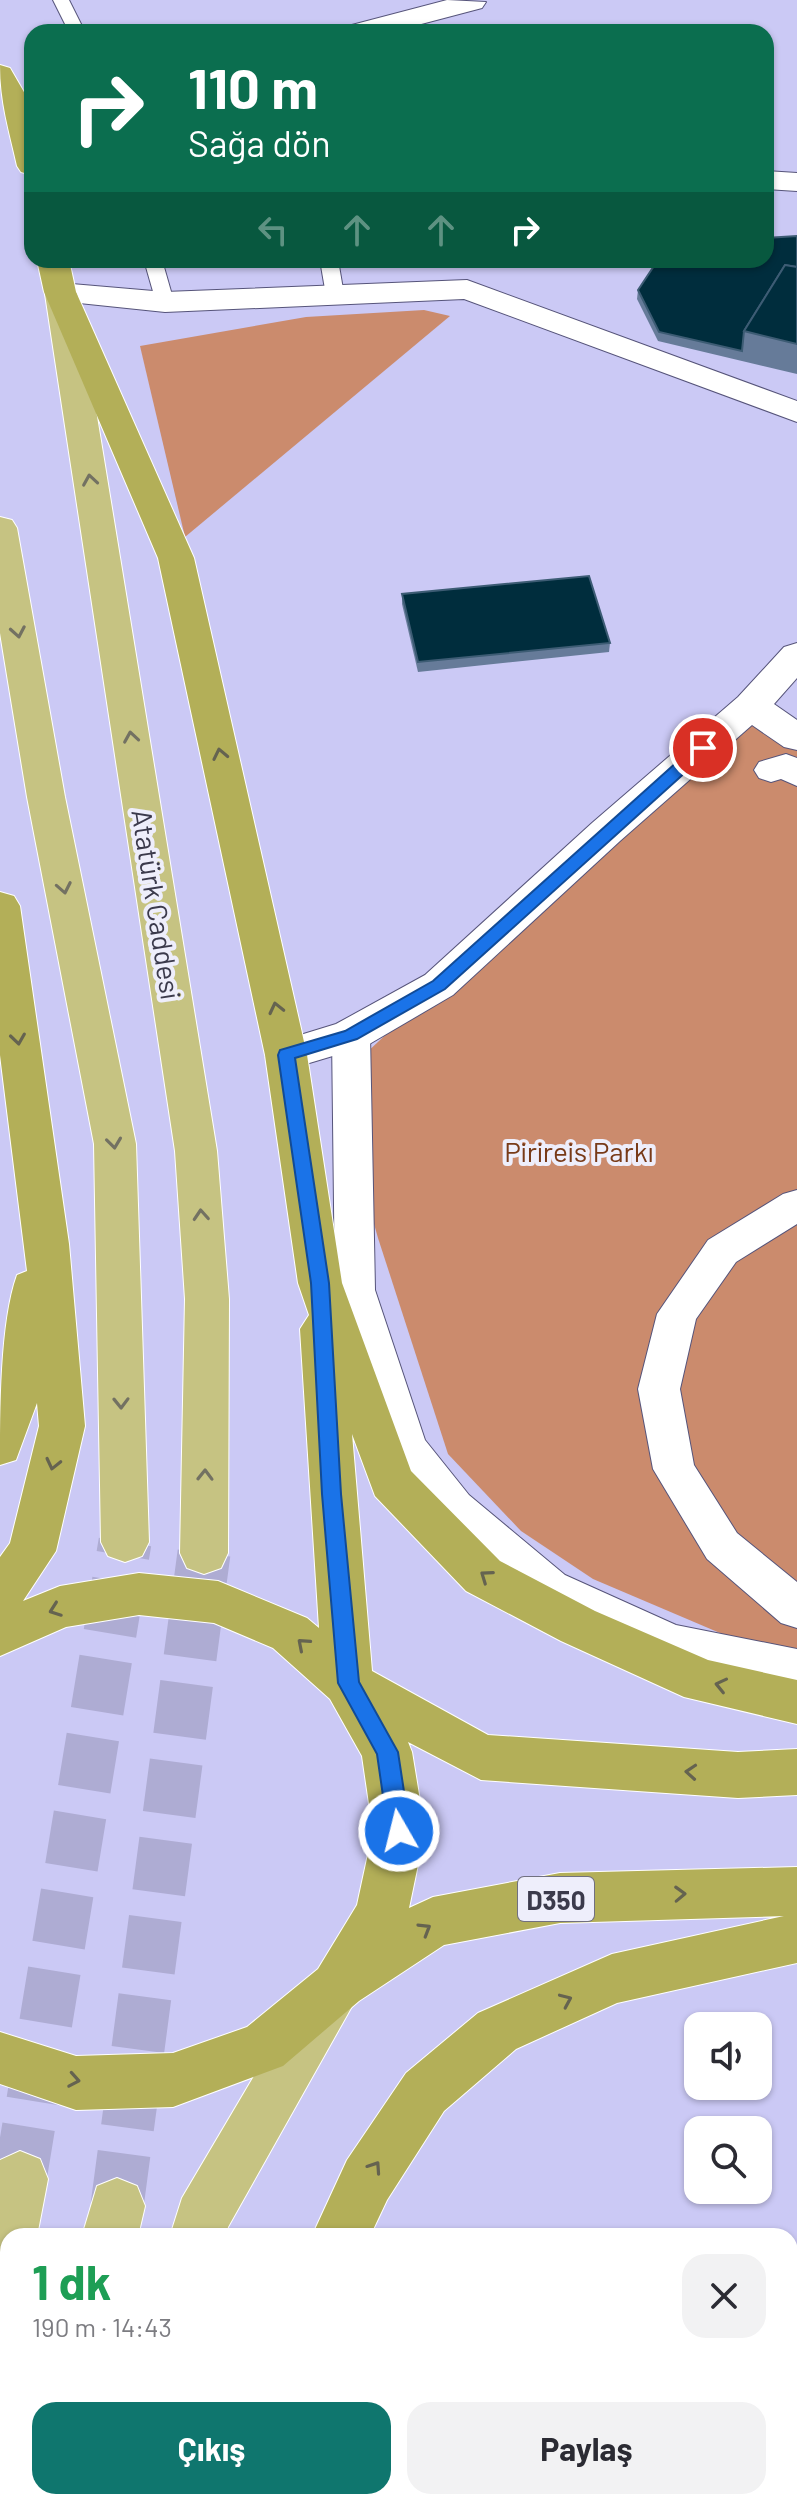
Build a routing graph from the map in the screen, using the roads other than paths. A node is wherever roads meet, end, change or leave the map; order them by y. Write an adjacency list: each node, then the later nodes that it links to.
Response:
1 (61, 0): 3 (lane)
2 (472, 1): 4 (street); 5 (street)
3 (73, 24)
4 (387, 24)
5 (473, 24)
6 (0, 74): 7 (highway)
7 (24, 107)
8 (774, 181): 9 (street)
9 (797, 182)
10 (155, 268): 15 (lane)
11 (330, 268): 14 (lane)
12 (473, 275): 14 (street); 16 (street)
13 (57, 276): 15 (street); 23 (highway, one-way to 13); 29 (main road, Atatürk Caddesi, one-way to 13)
14 (335, 295): 15 (street)
15 (165, 302)
16 (797, 412)
17 (0, 528): 28 (main road, one-way to 28)
18 (797, 655): 19 (street)
19 (751, 706): 20 (street); 22 (street)
20 (797, 738)
21 (0, 906): 25 (highway, one-way to 25)
22 (351, 1035): 23 (street); 33 (street)
23 (286, 1055): 26 (highway)
24 (797, 1205): 31 (street)
25 (43, 1218): 27 (highway); 30 (highway, one-way to 30)
26 (320, 1283): 34 (highway); 35 (highway, one-way to 26)
27 (0, 1446)
28 (125, 1542)
29 (204, 1553)
30 (0, 1594)
31 (797, 1609)
32 (0, 1635): 34 (highway, one-way to 32)
33 (797, 1669)
34 (348, 1683): 36 (highway, one-way to 34); 39 (highway)
35 (797, 1702)
36 (797, 1772)
37 (797, 1891): 39 (highway, D350, one-way to 37)
38 (797, 1938): 44 (highway, one-way to 38)
39 (337, 1987): 40 (highway, one-way to 39); 43 (main road)
40 (0, 2058)
41 (20, 2179): 42 (main road)
42 (10, 2228)
43 (200, 2228)
44 (344, 2228)

